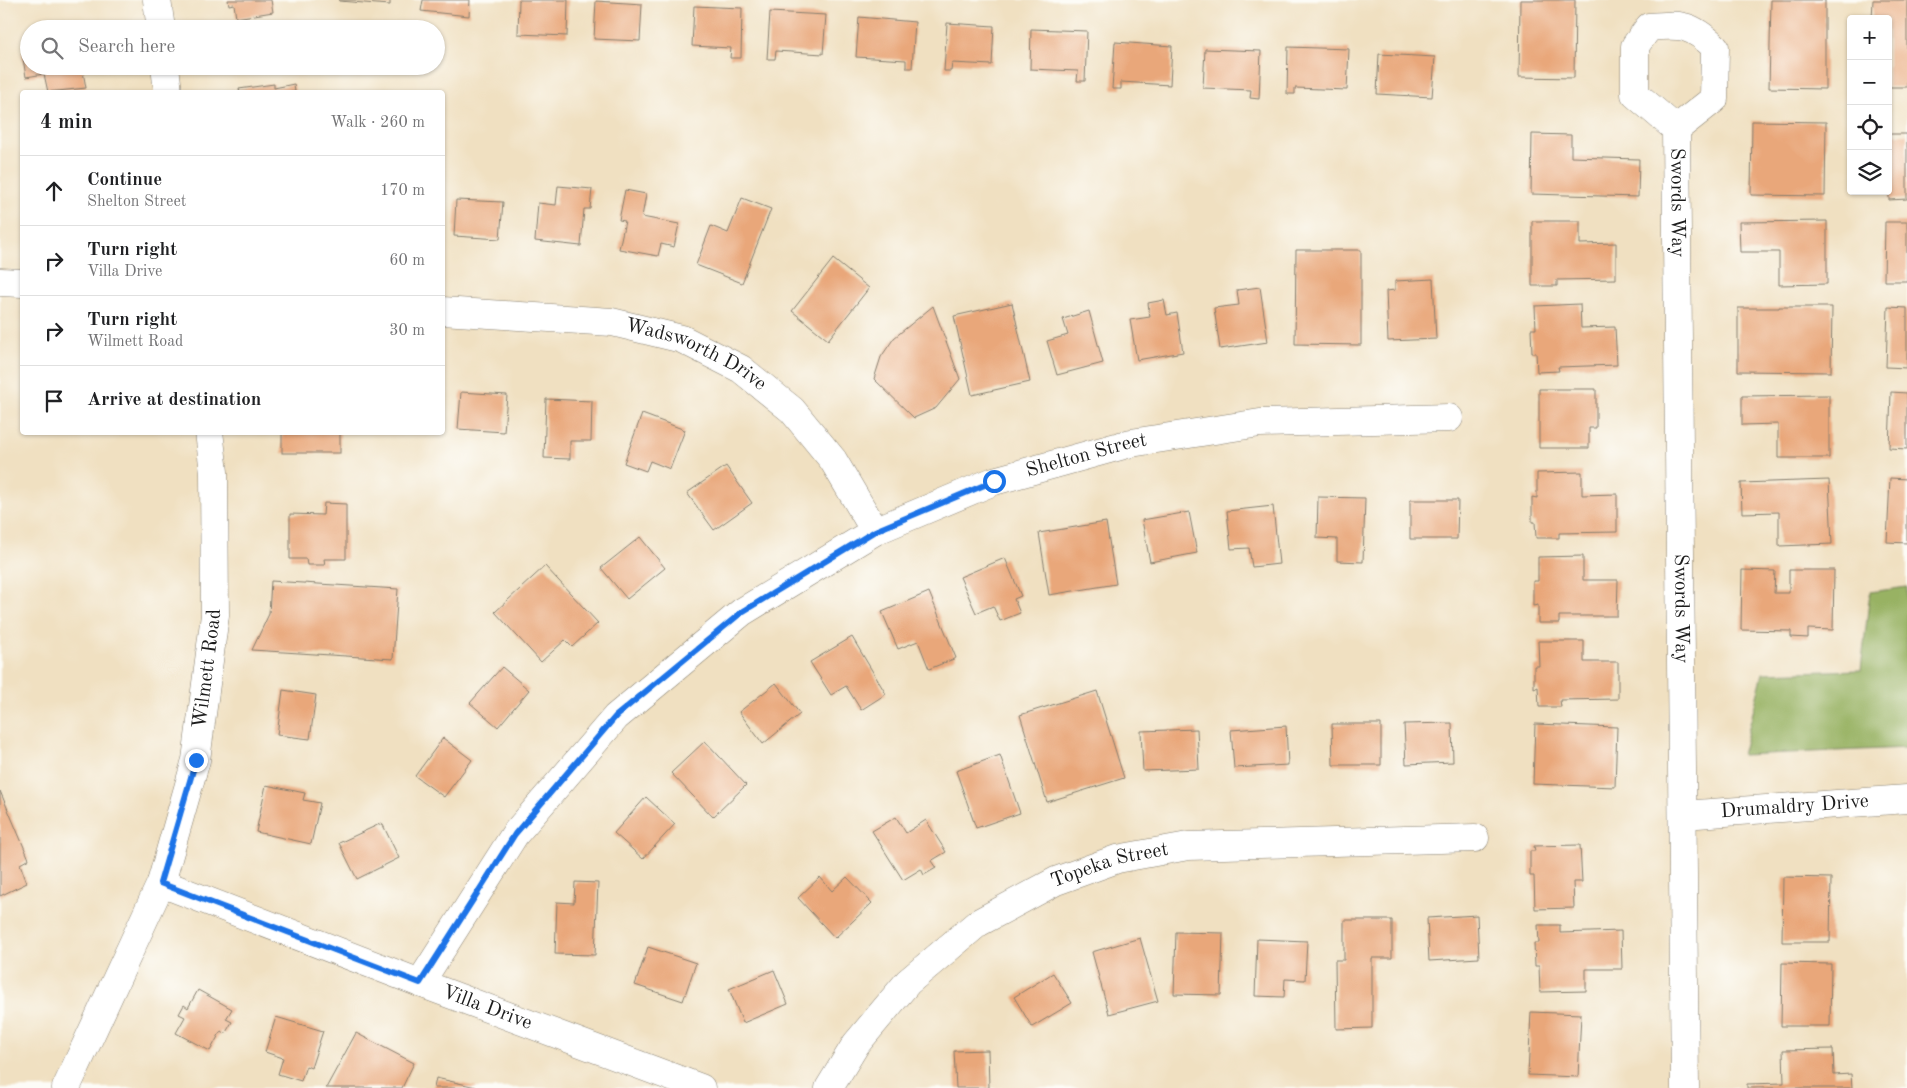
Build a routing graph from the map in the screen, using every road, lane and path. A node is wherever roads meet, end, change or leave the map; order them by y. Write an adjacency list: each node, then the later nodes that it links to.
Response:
1 (158, 0): 2 (street)
2 (160, 20)
3 (166, 75): 4 (street)
4 (168, 90)
5 (1676, 129): 13 (street, Swords Way)
6 (0, 282): 7 (street)
7 (20, 283)
8 (445, 311): 11 (street, Wadsworth Drive)
9 (1449, 418): 11 (street, Shelton Street)
10 (209, 435): 15 (street, Wilmett Road)
11 (875, 531): 16 (street, Shelton Street)
12 (1907, 799): 13 (street, Drumaldry Drive)
13 (1683, 816): 20 (street, Swords Way)
14 (1476, 838): 19 (street, Topeka Street)
15 (160, 883): 16 (street, Villa Drive); 17 (street, Wilmett Road)
16 (420, 983): 18 (street, Villa Drive)
17 (66, 1088)
18 (701, 1088)
19 (829, 1088)
20 (1685, 1088)

